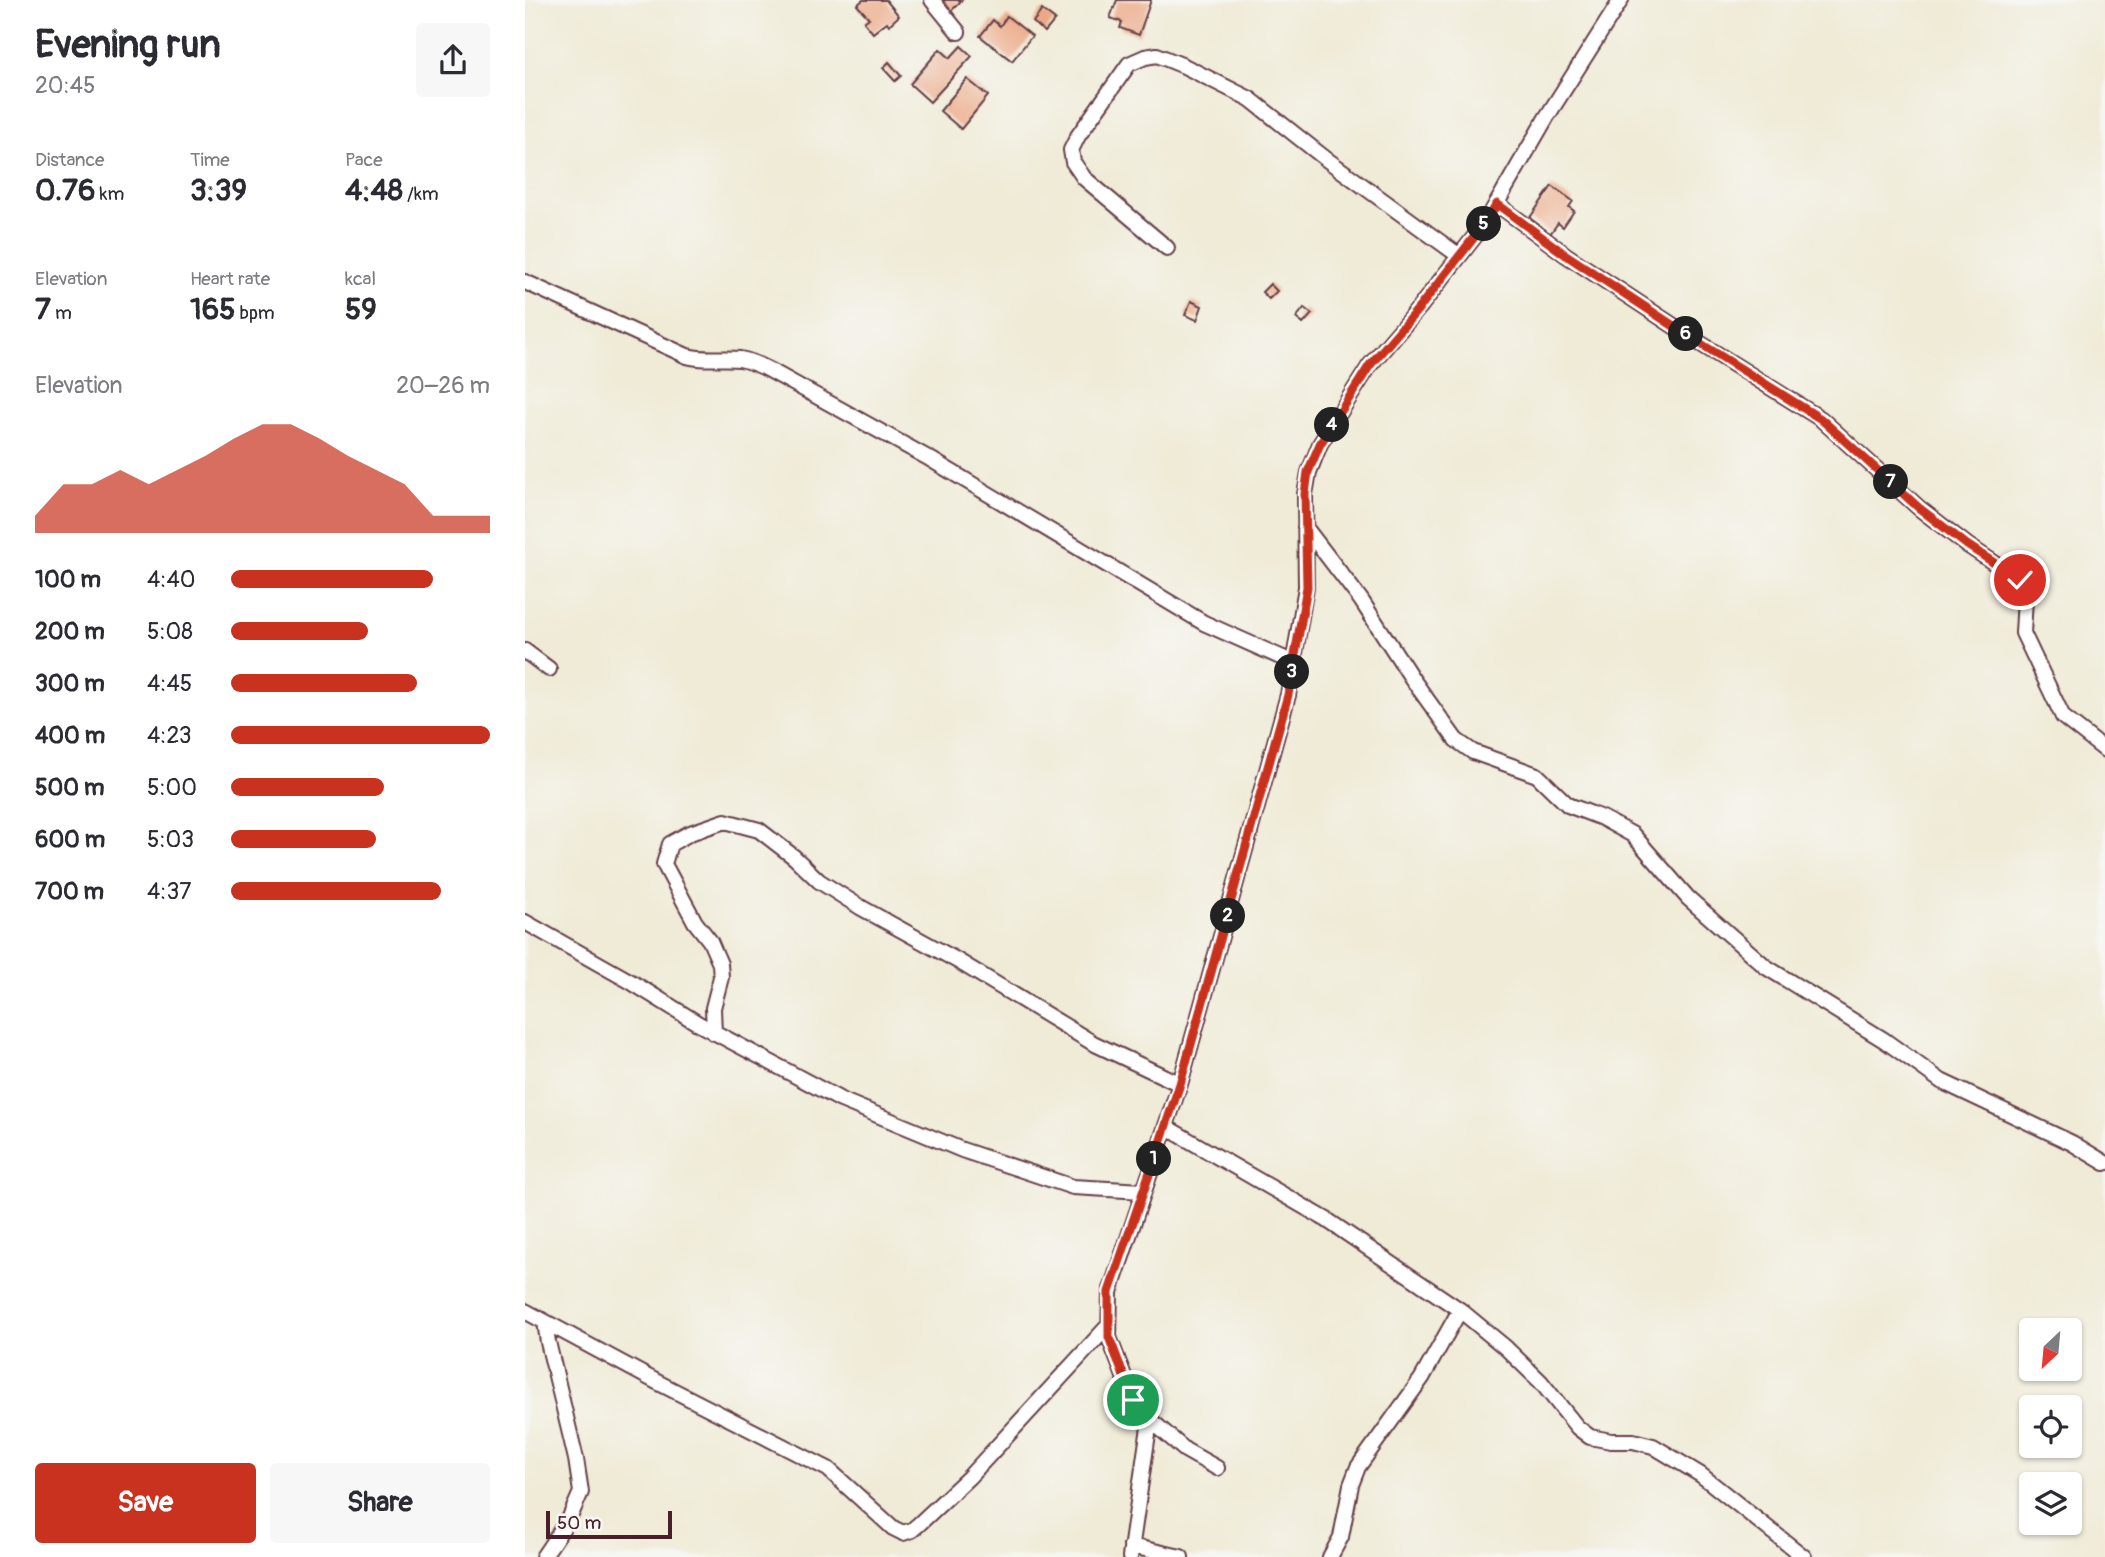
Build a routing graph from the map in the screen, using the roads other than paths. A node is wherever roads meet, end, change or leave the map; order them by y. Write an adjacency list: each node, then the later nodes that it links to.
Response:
1 (932, 0): 3 (street)
2 (1620, 0): 4 (street)
3 (958, 32)
4 (1497, 204): 6 (street); 12 (street)
5 (1167, 248): 6 (street)
6 (1458, 255): 8 (street)
7 (525, 282): 10 (street)
8 (1305, 527): 10 (street); 17 (street)
9 (525, 651): 11 (street)
10 (1294, 663): 15 (street)
11 (549, 669)
12 (2105, 750)
13 (525, 922): 14 (street)
14 (714, 1033): 15 (street); 18 (street)
15 (1180, 1084): 16 (street)
16 (1165, 1127): 18 (street); 19 (street)
17 (2105, 1163)
18 (1143, 1191): 22 (street)
19 (1460, 1310): 28 (street); 29 (street)
20 (525, 1311): 21 (street)
21 (545, 1322): 22 (street); 26 (street)
22 (1109, 1325): 23 (street)
23 (1150, 1420): 24 (street); 25 (street)
24 (1217, 1468)
25 (1130, 1552): 27 (street)
26 (543, 1557)
27 (1181, 1557)
28 (1330, 1557)
29 (1804, 1557)

